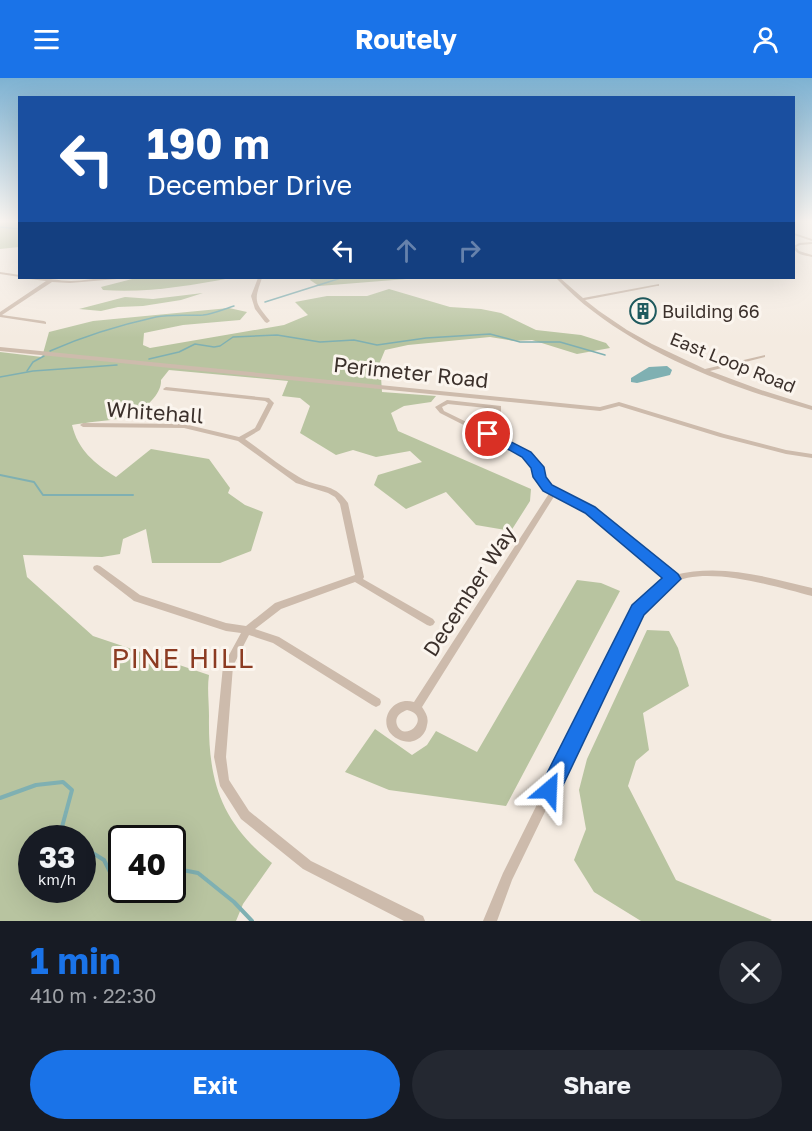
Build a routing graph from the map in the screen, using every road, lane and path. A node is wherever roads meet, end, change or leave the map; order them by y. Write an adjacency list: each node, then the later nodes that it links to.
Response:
1 (0, 273): 2 (street)
2 (18, 276)
3 (40, 279): 8 (street)
4 (101, 279): 9 (street)
5 (106, 279): 9 (street)
6 (259, 279): 13 (street)
7 (559, 279): 11 (street, East Loop Road)
8 (51, 280): 9 (street); 12 (street)
9 (94, 280)
10 (657, 285): 11 (street)
11 (583, 299): 17 (street, East Loop Road)
12 (0, 315): 14 (street)
13 (267, 321)
14 (44, 323)
15 (0, 349): 23 (street, Perimeter Road)
16 (763, 356): 17 (street)
17 (707, 370): 19 (street, East Loop Road)
18 (166, 389): 22 (street)
19 (812, 408)
20 (83, 425): 22 (street, Whitehall)
21 (488, 434): 21 (street); 24 (street)
22 (240, 439): 26 (street, Whitehall)
23 (812, 456)
24 (553, 493): 27 (street); 32 (street, December Way)
25 (97, 568): 30 (street)
26 (358, 578): 29 (street); 30 (street)
27 (673, 579): 28 (street); 34 (street)
28 (812, 592)
29 (430, 622)
30 (247, 630): 31 (street); 33 (street)
31 (376, 702)
32 (416, 708)
33 (418, 921)
34 (490, 921)

